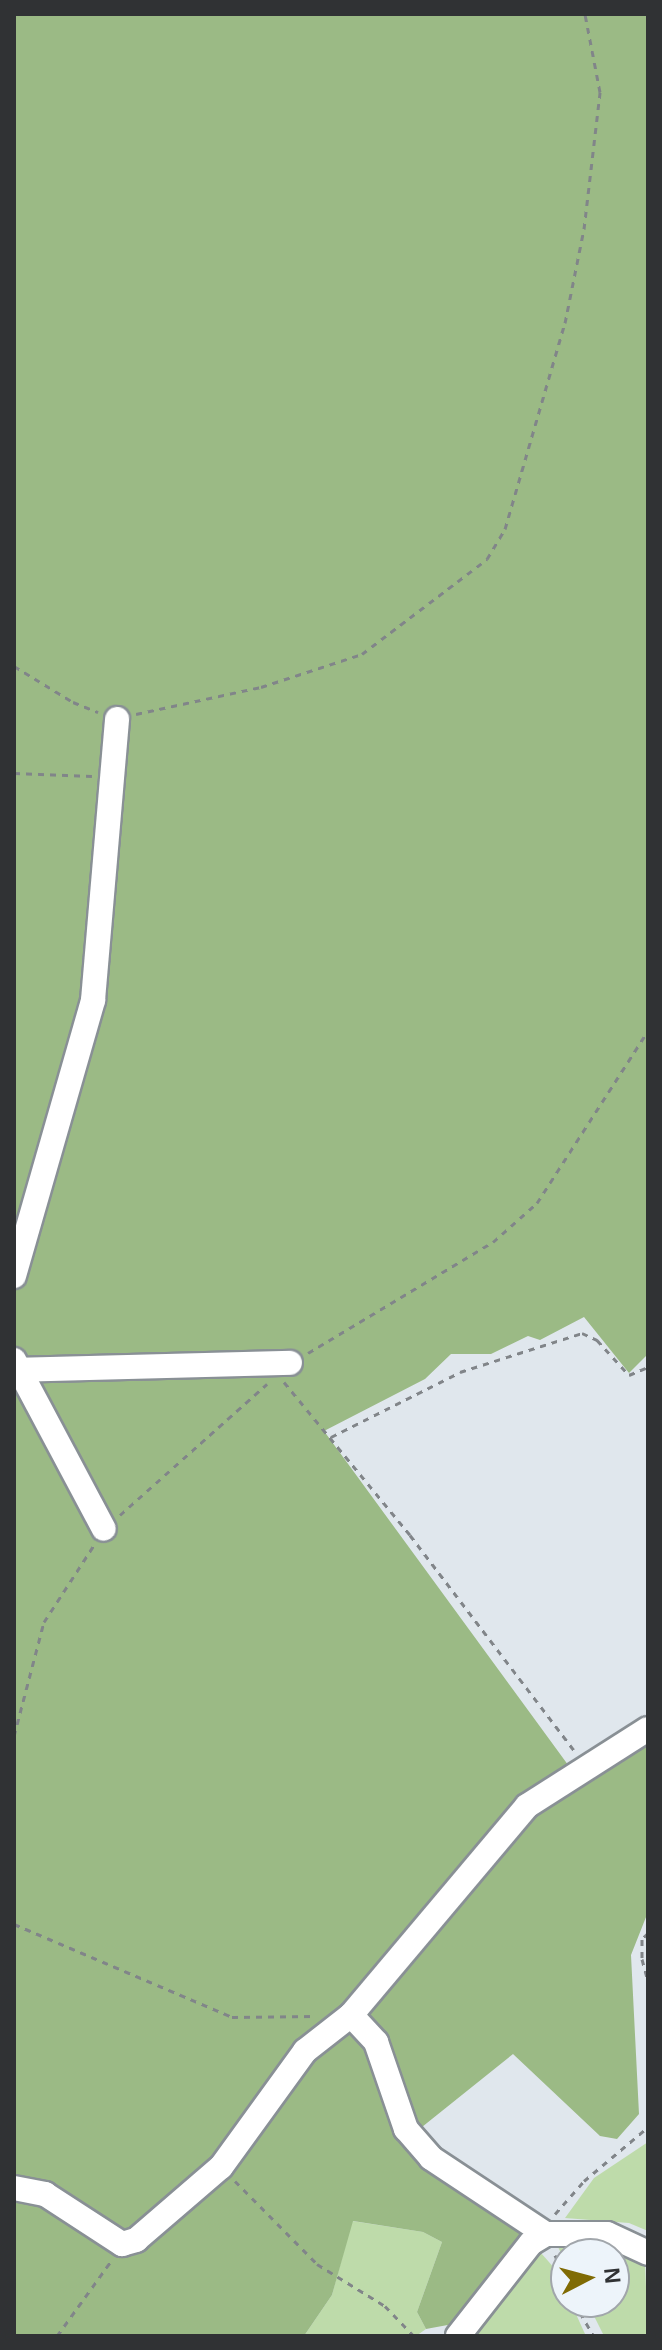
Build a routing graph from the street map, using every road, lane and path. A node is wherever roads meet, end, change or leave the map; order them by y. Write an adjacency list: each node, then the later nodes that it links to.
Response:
1 (585, 14): 3 (path)
2 (14, 666): 3 (path)
3 (117, 719): 5 (street)
4 (14, 773): 5 (path)
5 (108, 776): 7 (street)
6 (648, 1031): 10 (path)
7 (14, 1273)
8 (15, 1366): 10 (street); 12 (street)
9 (648, 1367): 11 (path)
10 (284, 1369): 11 (path); 12 (path)
11 (331, 1437): 15 (path)
12 (104, 1529): 14 (path)
13 (648, 1729): 15 (street)
14 (14, 1736)
15 (589, 1769): 19 (street)
16 (14, 1924): 19 (path)
17 (648, 1933): 18 (path)
18 (648, 1981)
19 (351, 2015): 21 (street); 23 (street)
20 (648, 2127): 23 (path)
21 (221, 2167): 24 (street); 29 (path)
22 (14, 2188): 24 (street)
23 (543, 2233): 25 (path); 26 (street); 30 (street)
24 (122, 2244): 28 (path)
25 (550, 2248)
26 (648, 2253)
27 (583, 2318): 31 (path)
28 (57, 2336)
29 (414, 2336)
30 (458, 2336)
31 (594, 2336)

